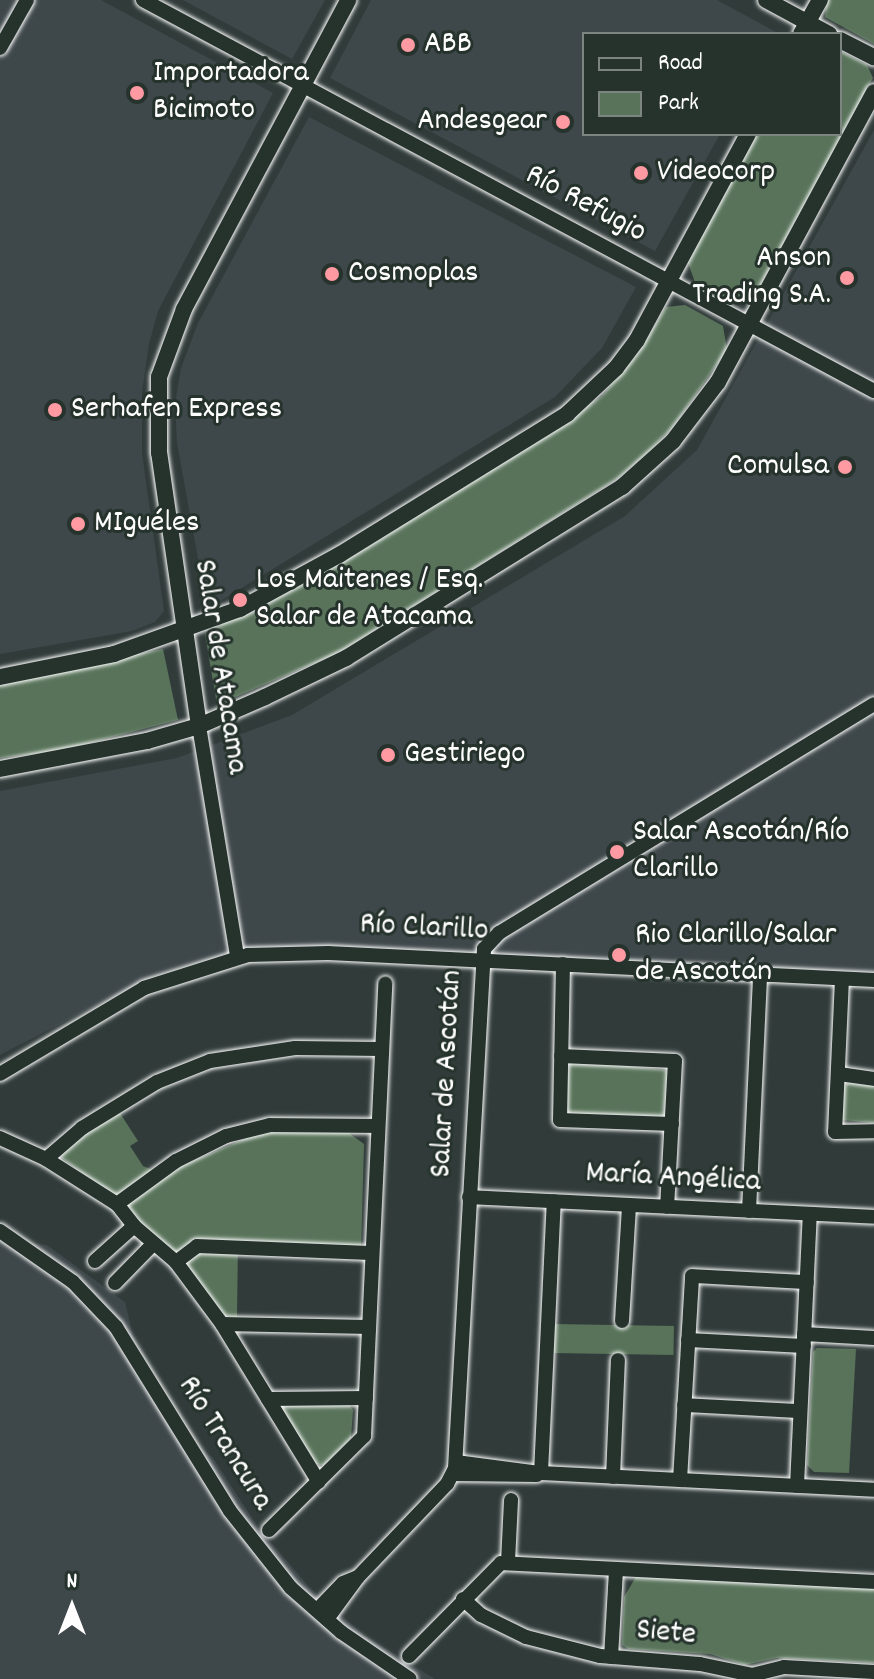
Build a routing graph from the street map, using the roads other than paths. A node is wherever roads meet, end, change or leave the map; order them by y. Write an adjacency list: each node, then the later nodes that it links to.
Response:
1 (27, 0): 8 (street)
2 (143, 0): 10 (street, Río Refugio)
3 (348, 0): 10 (street, Salar de Atacama)
4 (766, 0): 6 (street)
5 (820, 0): 6 (street)
6 (804, 28)
7 (842, 41): 9 (street)
8 (0, 48)
9 (874, 57)
10 (302, 85): 13 (street, Río Refugio); 16 (street, Salar de Atacama)
11 (874, 92): 14 (street)
12 (747, 136): 13 (street)
13 (669, 281): 14 (street, Río Refugio); 16 (street)
14 (750, 324): 15 (street, Río Refugio); 19 (street)
15 (874, 391)
16 (184, 632): 17 (street); 19 (street, Salar de Atacama)
17 (0, 677)
18 (874, 704): 22 (street, Salar de Ascotán)
19 (199, 726): 20 (street); 21 (street, Salar de Atacama)
20 (0, 769)
21 (237, 956): 22 (street, Río Clarillo); 30 (street, Río Clarillo)
22 (481, 960): 23 (street, Río Clarillo); 38 (street, Salar de Ascotán)
23 (563, 964): 24 (street, Río Clarillo); 29 (street)
24 (760, 974): 25 (street, Río Clarillo); 43 (street)
25 (842, 979): 26 (street, Río Clarillo); 31 (street)
26 (874, 980)
27 (385, 983): 28 (street)
28 (381, 1049): 34 (street); 37 (street)
29 (561, 1056): 33 (street); 33 (street)
30 (0, 1074)
31 (839, 1074): 32 (street); 35 (street)
32 (874, 1079)
33 (672, 1124): 42 (street)
34 (377, 1126): 40 (street); 49 (street)
35 (874, 1131)
36 (0, 1138): 37 (street)
37 (46, 1159): 40 (street)
38 (469, 1197): 39 (street, María Angélica); 65 (street, Salar de Ascotán)
39 (554, 1201): 41 (street, María Angélica); 66 (street)
40 (117, 1204): 46 (street)
41 (629, 1205): 42 (street, María Angélica); 54 (street)
42 (667, 1207): 43 (street, María Angélica)
43 (749, 1211): 44 (street, María Angélica)
44 (810, 1214): 45 (street, María Angélica); 52 (street)
45 (874, 1217)
46 (134, 1226): 48 (street); 51 (street)
47 (0, 1231): 51 (street, Río Trancura)
48 (153, 1244): 50 (street); 53 (street)
49 (370, 1253): 50 (street); 56 (street)
50 (176, 1262): 55 (street)
51 (73, 1282): 53 (street, Río Trancura)
52 (807, 1282): 58 (street); 59 (street)
53 (95, 1303): 78 (street, Río Trancura)
54 (622, 1321)
55 (222, 1324): 56 (street); 62 (street)
56 (369, 1327): 61 (street)
57 (874, 1338): 59 (street)
58 (688, 1340): 59 (street); 63 (street)
59 (804, 1340): 64 (street)
60 (618, 1360): 67 (street)
61 (366, 1398): 62 (street); 69 (street)
62 (268, 1399): 69 (street)
63 (684, 1405): 64 (street); 68 (street)
64 (800, 1411): 70 (street)
65 (454, 1468): 66 (street); 78 (street)
66 (541, 1473): 67 (street)
67 (613, 1477): 68 (street)
68 (680, 1480): 70 (street)
69 (319, 1482): 73 (street)
70 (797, 1486): 71 (street)
71 (874, 1490)
72 (511, 1500): 74 (street)
73 (269, 1530)
74 (508, 1562): 75 (street); 77 (street)
75 (616, 1569): 76 (street); 80 (street)
76 (874, 1582)
77 (463, 1599): 79 (street); 80 (street, Siete)
78 (322, 1614): 84 (street, Río Trancura)
79 (409, 1656)
80 (611, 1657): 82 (street, Siete)
81 (874, 1672): 83 (street, Siete)
82 (727, 1676): 83 (street, Siete)
83 (752, 1677)
84 (410, 1679)

